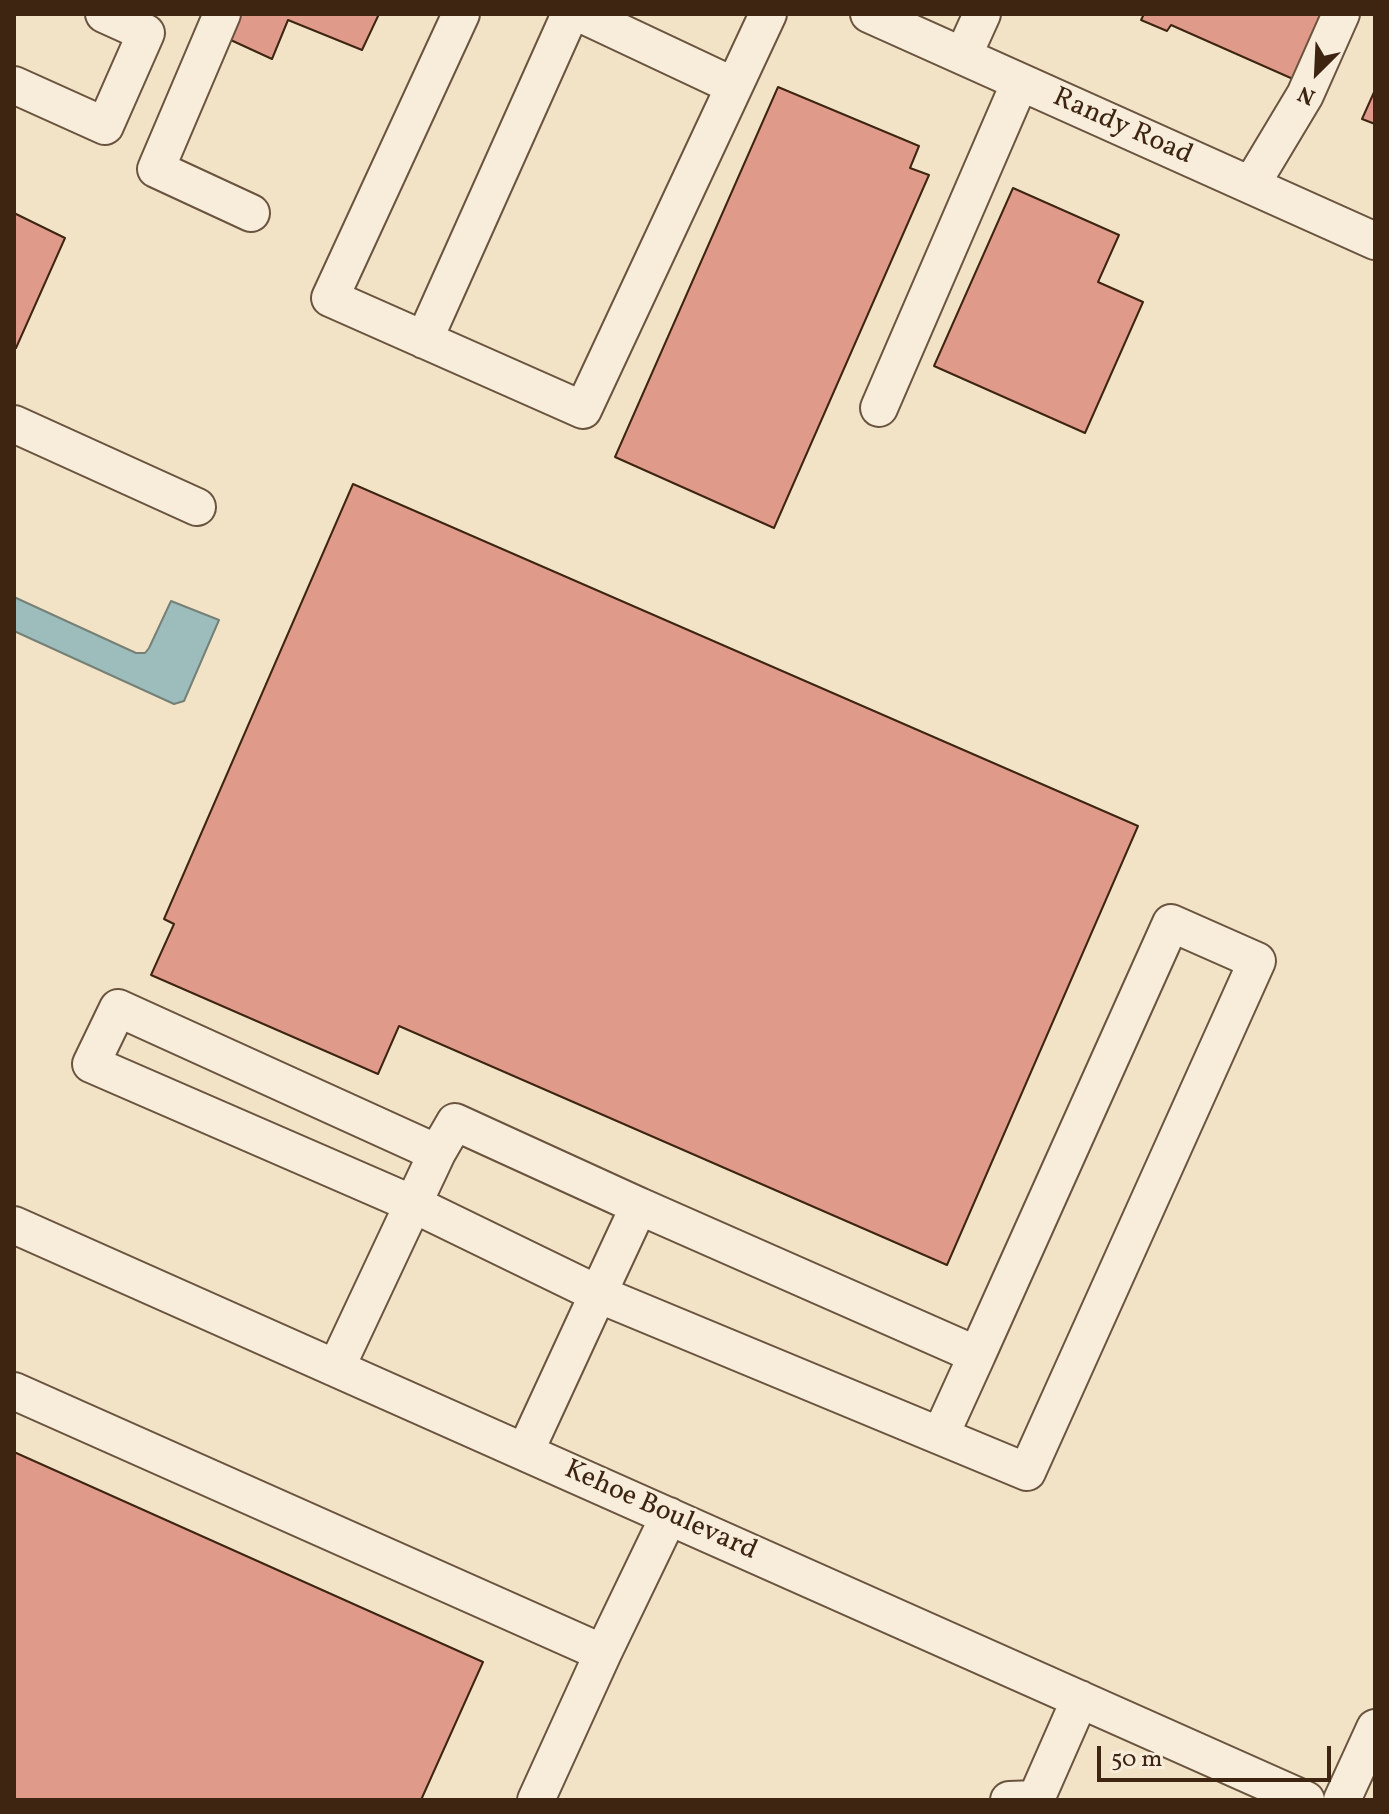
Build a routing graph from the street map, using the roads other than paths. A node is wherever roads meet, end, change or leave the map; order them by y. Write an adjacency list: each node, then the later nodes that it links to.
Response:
1 (104, 14): 12 (street)
2 (222, 14): 15 (street)
3 (461, 14): 17 (street)
4 (570, 14): 17 (street)
5 (581, 14): 13 (street)
6 (768, 14): 13 (street)
7 (869, 14): 10 (street, Randy Road)
8 (982, 14): 10 (street)
9 (1341, 14): 14 (street)
10 (963, 56): 11 (street, Randy Road)
11 (1020, 82): 14 (street, Randy Road); 18 (street)
12 (14, 85)
13 (734, 86): 17 (street)
14 (1251, 185): 16 (street, Randy Road)
15 (251, 213)
16 (1375, 241)
17 (424, 340)
18 (879, 408)
19 (14, 424): 20 (street)
20 (197, 507)
21 (437, 1153): 22 (street); 22 (street); 23 (street)
22 (413, 1204): 25 (street); 27 (street)
23 (639, 1206): 25 (street); 26 (street)
24 (14, 1225): 27 (street, Kehoe Boulevard)
25 (598, 1294): 29 (street); 30 (street)
26 (977, 1355): 29 (street); 29 (street)
27 (336, 1368): 30 (street, Kehoe Boulevard)
28 (14, 1391): 32 (street)
29 (941, 1434)
30 (525, 1452): 31 (street, Kehoe Boulevard)
31 (669, 1516): 32 (street); 33 (street, Kehoe Boulevard)
32 (603, 1653): 36 (street)
33 (1080, 1699): 35 (street, Kehoe Boulevard); 38 (street)
34 (1375, 1728): 39 (street)
35 (1300, 1799)
36 (536, 1800)
37 (1009, 1800): 38 (street)
38 (1037, 1800)
39 (1342, 1800)

